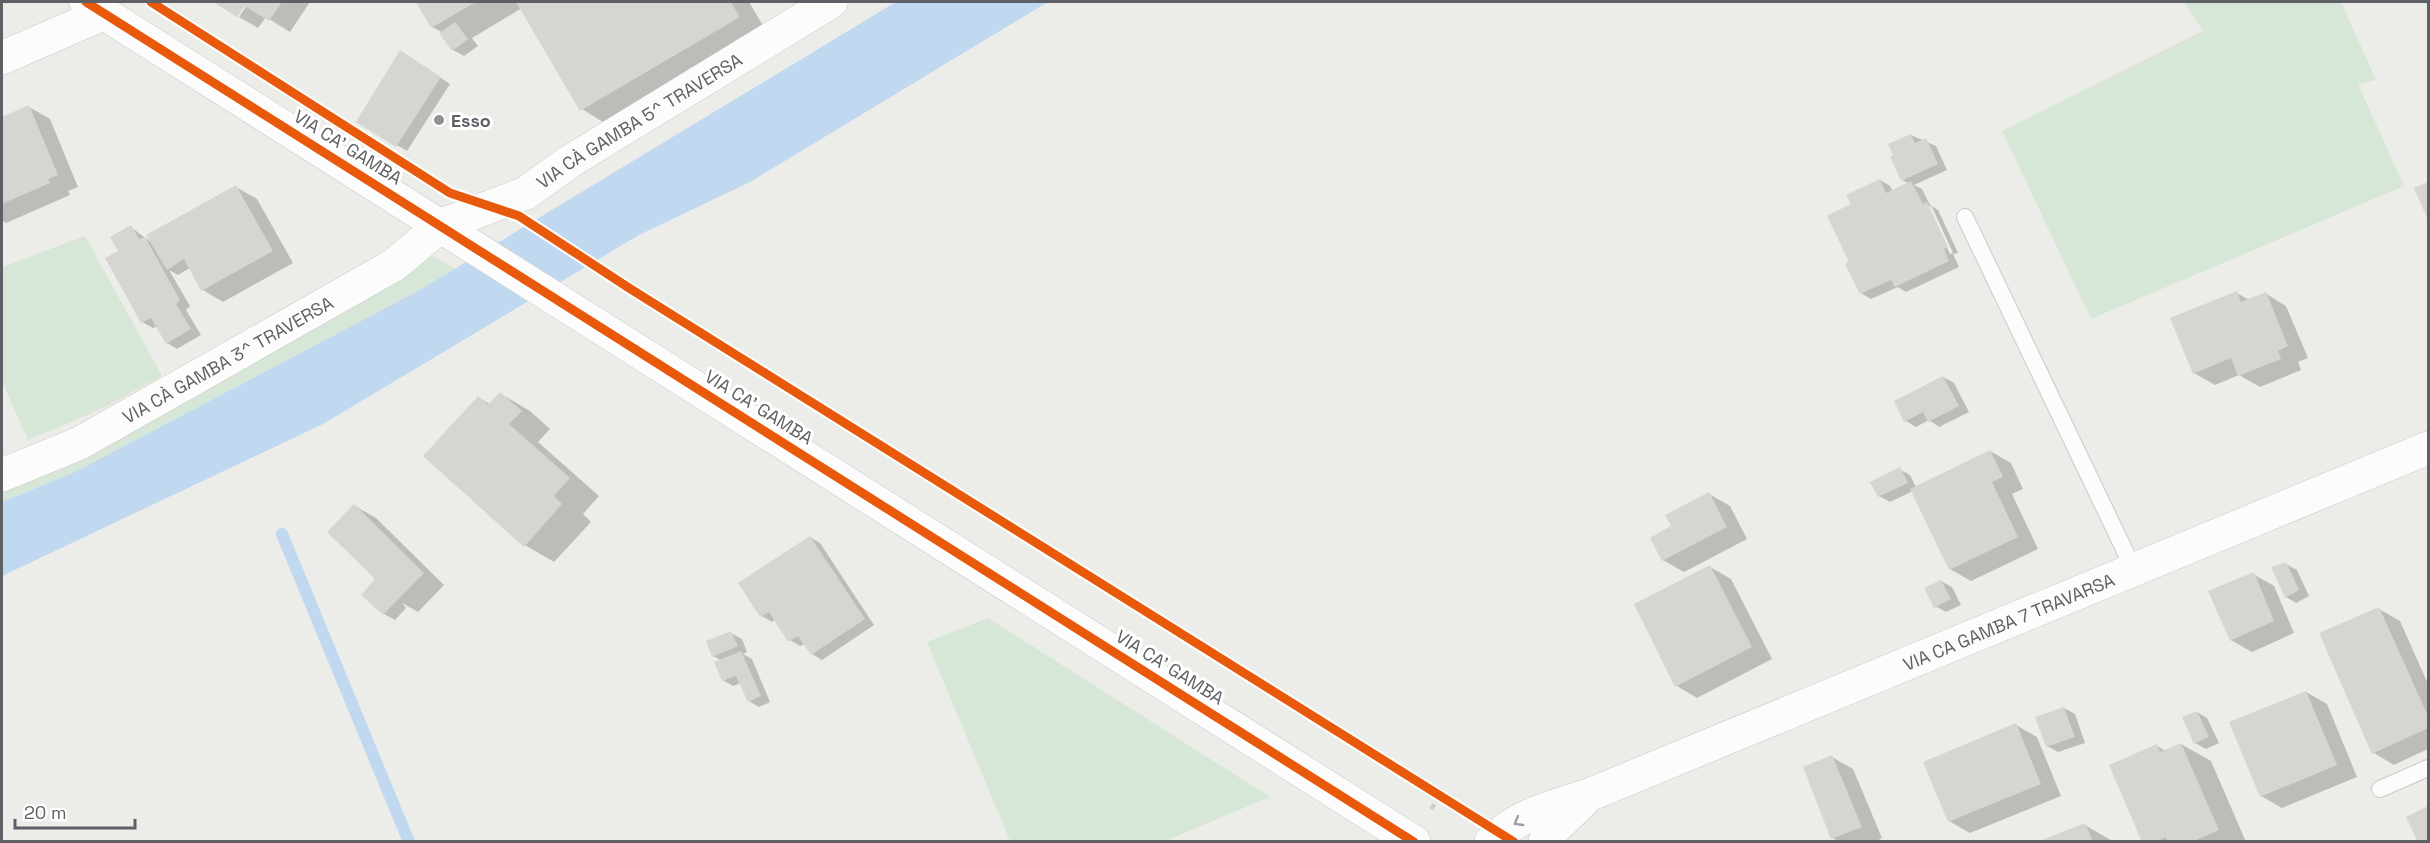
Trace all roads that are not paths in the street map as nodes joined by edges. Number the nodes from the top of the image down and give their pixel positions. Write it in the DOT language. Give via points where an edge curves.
graph roads {
  1 [pos="831,2"];
  2 [pos="95,8"];
  3 [pos="2,58"];
  4 [pos="1965,217"];
  5 [pos="442,225"];
  6 [pos="2428,448"];
  7 [pos="2,475"];
  8 [pos="2134,570"];
  9 [pos="2428,768"];
  10 [pos="2380,789"];
  11 [pos="1589,795"];
  12 [pos="1414,842"];
  13 [pos="1491,842"];
  14 [pos="1545,842"];
  1 -- 5 [label="street, VIA CÀ GAMBA 5^ TRAVERSA" via="569,162 526,193"];
  2 -- 3 [label="street, VIA CA' GAMBA"];
  2 -- 5 [label="street, VIA CA' GAMBA"];
  4 -- 8 [label="lane"];
  5 -- 7 [label="street, VIA CÀ GAMBA 3^ TRAVERSA" via="374,277 80,442"];
  5 -- 12 [label="street, VIA CA' GAMBA"];
  6 -- 8 [label="street, VIA CA GAMBA 7 TRAVARSA"];
  8 -- 11 [label="street, VIA CA GAMBA 7 TRAVARSA"];
  9 -- 10 [label="lane"];
  11 -- 13 [label="street, VIA CA GAMBA 7 TRAVARSA, one-way" via="1527,816 1501,831"];
  11 -- 14 [label="street, VIA CA GAMBA 7 TRAVARSA"];
}
